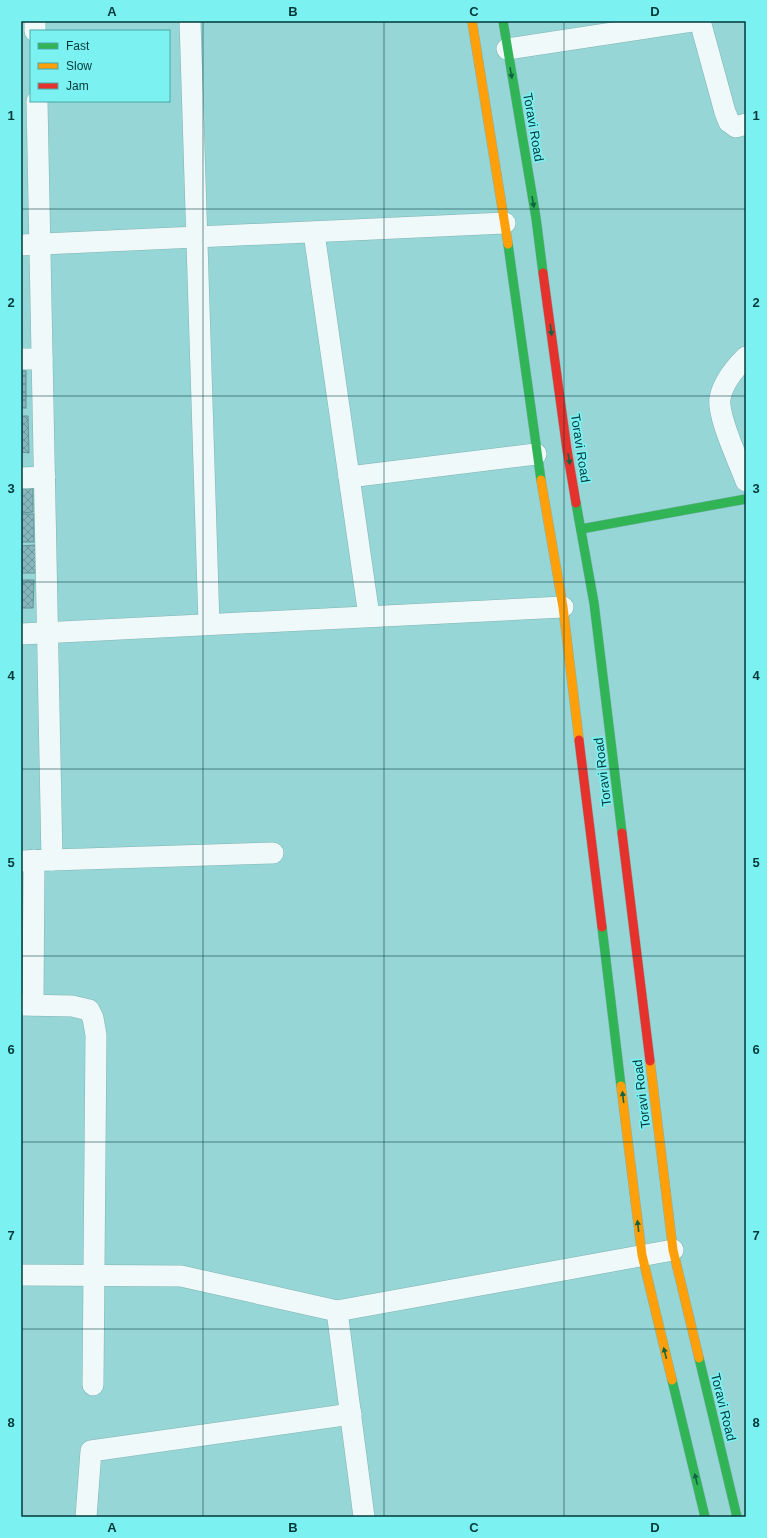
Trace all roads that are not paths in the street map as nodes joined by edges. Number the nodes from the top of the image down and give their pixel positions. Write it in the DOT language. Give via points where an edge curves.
graph roads {
  1 [pos="190,21"];
  2 [pos="472,21"];
  3 [pos="503,21"];
  4 [pos="692,21"];
  5 [pos="700,21"];
  6 [pos="507,49"];
  7 [pos="37,102"];
  8 [pos="746,124"];
  9 [pos="505,223"];
  10 [pos="314,233"];
  11 [pos="197,238"];
  12 [pos="30,245"];
  13 [pos="746,357"];
  14 [pos="42,359"];
  15 [pos="21,360"];
  16 [pos="536,454"];
  17 [pos="45,477"];
  18 [pos="349,477"];
  19 [pos="21,478"];
  20 [pos="746,480"];
  21 [pos="746,500"];
  22 [pos="581,528"];
  23 [pos="563,608"];
  24 [pos="369,616"];
  25 [pos="209,624"];
  26 [pos="47,633"];
  27 [pos="21,634"];
  28 [pos="273,853"];
  29 [pos="36,860"];
  30 [pos="27,1005"];
  31 [pos="672,1250"];
  32 [pos="642,1255"];
  33 [pos="21,1275"];
  34 [pos="95,1276"];
  35 [pos="337,1311"];
  36 [pos="93,1385"];
  37 [pos="350,1414"];
  38 [pos="86,1517"];
  39 [pos="364,1517"];
  40 [pos="705,1517"];
  41 [pos="737,1517"];
  1 -- 11 [label="street"];
  2 -- 9 [label="main road, Toravi Road"];
  3 -- 6 [label="main road, Toravi Road"];
  4 -- 6 [label="street"];
  5 -- 8 [label="street" via="727,117 736,127"];
  6 -- 22 [label="main road, Toravi Road, one-way" via="536,218 567,450"];
  7 -- 12 [label="street"];
  9 -- 10 [label="street"];
  9 -- 16 [label="main road, Toravi Road"];
  10 -- 11 [label="street"];
  10 -- 18 [label="street"];
  11 -- 12 [label="street"];
  11 -- 25 [label="street"];
  12 -- 14 [label="street"];
  13 -- 20 [label="street" via="725,384 720,399 720,414"];
  14 -- 15 [label="street"];
  14 -- 17 [label="street"];
  16 -- 18 [label="street"];
  16 -- 23 [label="main road, Toravi Road"];
  17 -- 19 [label="street"];
  17 -- 26 [label="street"];
  18 -- 24 [label="street"];
  21 -- 22 [label="main road"];
  22 -- 31 [label="main road, Toravi Road" via="594,603"];
  23 -- 24 [label="street"];
  32 -- 23 [label="main road, Toravi Road, one-way"];
  24 -- 25 [label="street"];
  25 -- 26 [label="street"];
  26 -- 27 [label="street"];
  26 -- 29 [label="street"];
  28 -- 29 [label="street"];
  29 -- 30 [label="street"];
  30 -- 34 [label="street" via="72,1006 89,1010 94,1018"];
  31 -- 32 [label="street"];
  31 -- 41 [label="main road, Toravi Road"];
  32 -- 35 [label="street"];
  40 -- 32 [label="main road, Toravi Road, one-way"];
  33 -- 34 [label="street"];
  34 -- 35 [label="street" via="181,1276"];
  34 -- 36 [label="street"];
  35 -- 37 [label="street"];
  37 -- 38 [label="street" via="91,1451"];
  37 -- 39 [label="street"];
}
